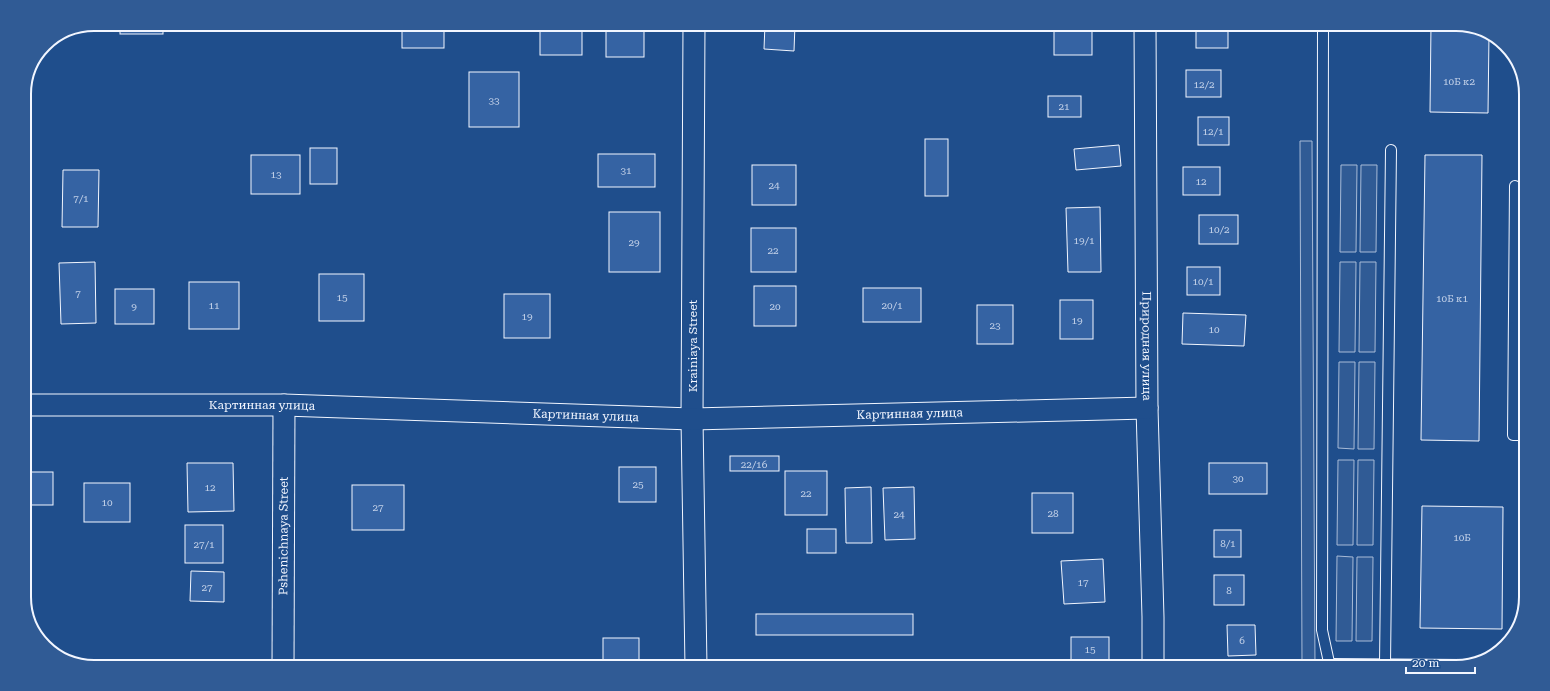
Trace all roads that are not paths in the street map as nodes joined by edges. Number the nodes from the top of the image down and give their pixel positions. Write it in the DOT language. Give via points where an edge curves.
graph roads {
  1 [pos="694,31"];
  2 [pos="1144,31"];
  3 [pos="1323,31"];
  4 [pos="1391,150"];
  5 [pos="1515,186"];
  6 [pos="1514,327"];
  7 [pos="1519,327"];
  8 [pos="31,405"];
  9 [pos="284,405"];
  10 [pos="1147,408"];
  11 [pos="692,419"];
  12 [pos="1519,434"];
  13 [pos="283,660"];
  14 [pos="696,660"];
  15 [pos="1153,660"];
  16 [pos="1329,660"];
  17 [pos="1385,660"];
  1 -- 11 [label="street, Krainiaya Street"];
  2 -- 10 [label="street, Природная улица"];
  3 -- 16 [label="lane" via="1322,630"];
  4 -- 17 [label="lane"];
  5 -- 6 [label="lane"];
  6 -- 7 [label="lane"];
  6 -- 12 [label="lane" via="1513,434"];
  8 -- 9 [label="street, Картинная улица"];
  9 -- 11 [label="street, Картинная улица"];
  9 -- 13 [label="street, Pshenichnaya Street"];
  10 -- 11 [label="street, Картинная улица"];
  10 -- 15 [label="street, Природная улица"];
  11 -- 14 [label="street, Krainiaya Street"];
}
